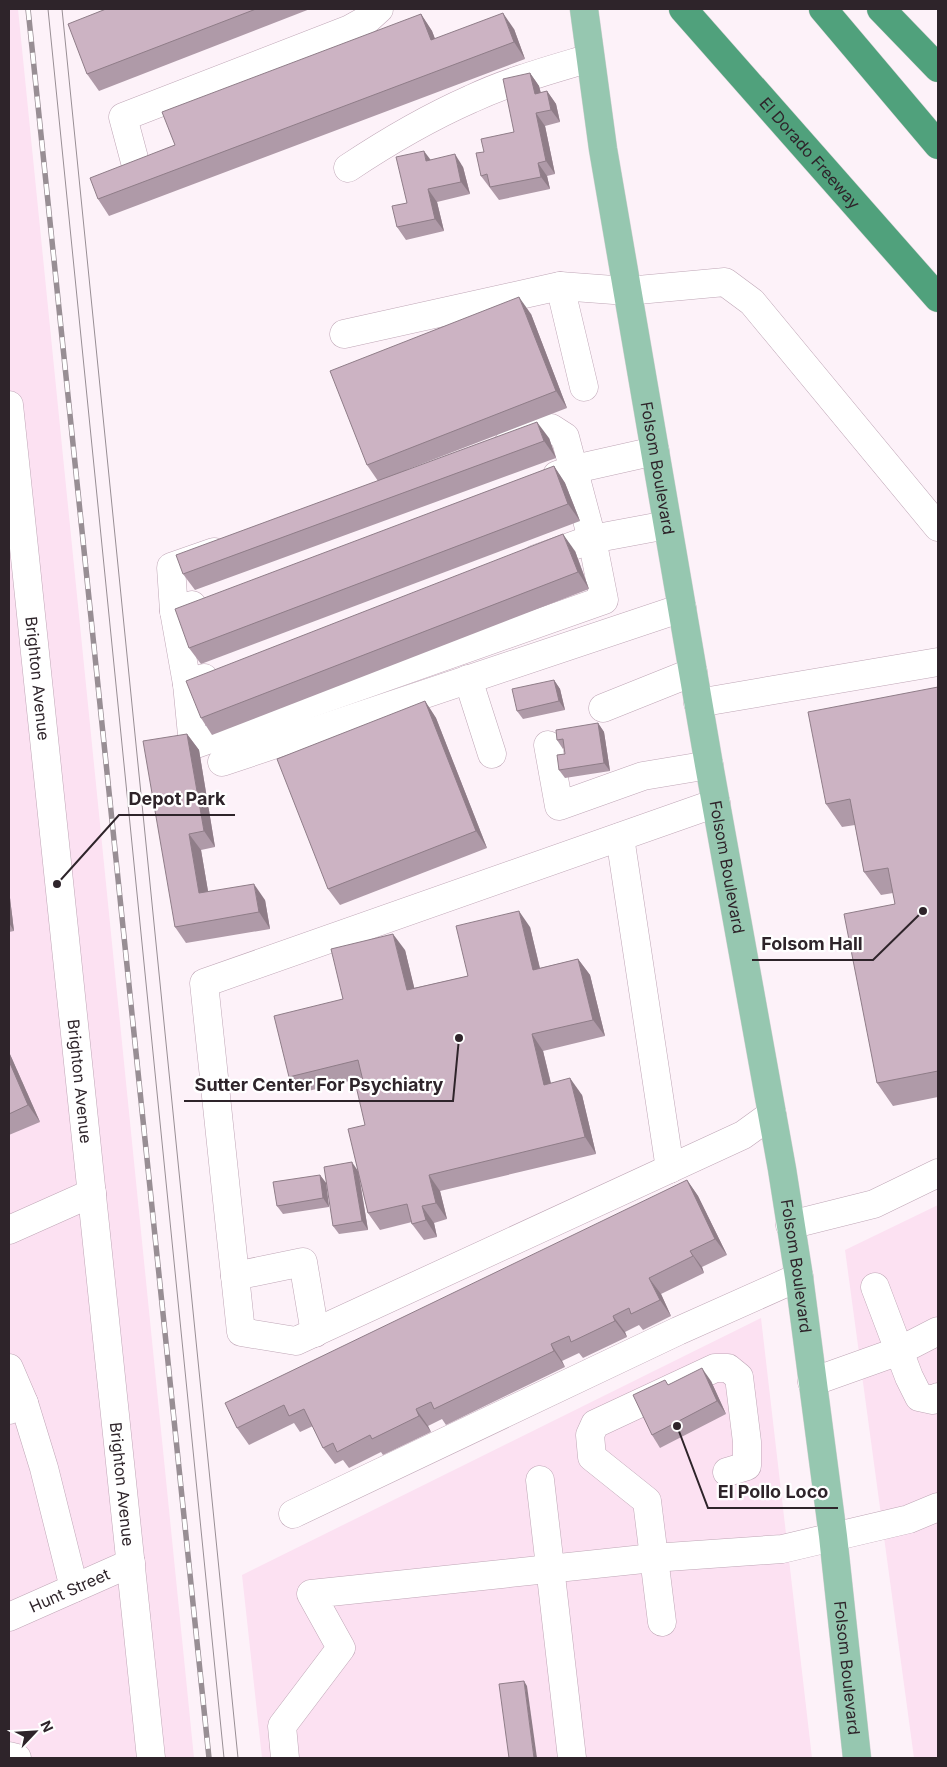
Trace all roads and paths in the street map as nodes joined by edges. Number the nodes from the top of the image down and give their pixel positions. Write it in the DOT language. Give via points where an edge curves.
graph roads {
  1 [pos="379,9"];
  2 [pos="584,9"];
  3 [pos="683,9"];
  4 [pos="823,9"];
  5 [pos="881,9"];
  6 [pos="590,58"];
  7 [pos="938,68"];
  8 [pos="938,145"];
  9 [pos="135,162"];
  10 [pos="348,168"];
  11 [pos="560,286"];
  12 [pos="627,291"];
  13 [pos="938,298"];
  14 [pos="344,334"];
  15 [pos="584,387"];
  16 [pos="9,405"];
  17 [pos="655,451"];
  18 [pos="488,452"];
  19 [pos="575,469"];
  20 [pos="538,482"];
  21 [pos="667,525"];
  22 [pos="938,527"];
  23 [pos="592,539"];
  24 [pos="234,544"];
  25 [pos="509,569"];
  26 [pos="212,598"];
  27 [pos="682,608"];
  28 [pos="174,612"];
  29 [pos="938,662"];
  30 [pos="224,670"];
  31 [pos="693,672"];
  32 [pos="468,679"];
  33 [pos="187,684"];
  34 [pos="698,704"];
  35 [pos="603,708"];
  36 [pos="548,745"];
  37 [pos="492,754"];
  38 [pos="222,762"];
  39 [pos="709,765"];
  40 [pos="716,803"];
  41 [pos="620,837"];
  42 [pos="772,1114"];
  43 [pos="670,1168"];
  44 [pos="938,1173"];
  45 [pos="92,1193"];
  46 [pos="790,1225"];
  47 [pos="9,1230"];
  48 [pos="235,1276"];
  49 [pos="798,1277"];
  50 [pos="874,1287"];
  51 [pos="938,1332"];
  52 [pos="315,1333"];
  53 [pos="899,1351"];
  54 [pos="9,1368"];
  55 [pos="812,1382"];
  56 [pos="938,1398"];
  57 [pos="16,1406"];
  58 [pos="726,1472"];
  59 [pos="540,1480"];
  60 [pos="938,1507"];
  61 [pos="293,1514"];
  62 [pos="833,1536"];
  63 [pos="653,1558"];
  64 [pos="131,1562"];
  65 [pos="550,1568"];
  66 [pos="74,1588"];
  67 [pos="9,1617"];
  68 [pos="662,1622"];
  69 [pos="9,1756"];
  70 [pos="17,1758"];
  71 [pos="151,1758"];
  72 [pos="286,1758"];
  73 [pos="572,1758"];
  74 [pos="857,1758"];
  1 -- 9 [label="street" via="350,29 123,118"];
  2 -- 6 [label="main road, Folsom Boulevard"];
  3 -- 13 [label="highway, El Dorado Freeway"];
  4 -- 8 [label="highway"];
  5 -- 7 [label="highway"];
  6 -- 10 [label="street" via="470,99 384,144"];
  6 -- 12 [label="main road, Folsom Boulevard"];
  11 -- 12 [label="street"];
  11 -- 14 [label="street"];
  11 -- 15 [label="street"];
  12 -- 17 [label="main road, Folsom Boulevard"];
  12 -- 22 [label="street" via="725,282 752,302"];
  16 -- 45 [label="street, Brighton Avenue"];
  17 -- 19 [label="street"];
  17 -- 21 [label="main road, Folsom Boulevard"];
  18 -- 19 [label="street" via="551,428 566,436"];
  19 -- 20 [label="street"];
  19 -- 23 [label="street"];
  21 -- 23 [label="street"];
  21 -- 27 [label="main road, Folsom Boulevard"];
  23 -- 25 [label="street"];
  23 -- 33 [label="street" via="604,600 193,745"];
  24 -- 28 [label="street" via="171,567"];
  26 -- 28 [label="street"];
  27 -- 31 [label="main road, Folsom Boulevard"];
  27 -- 32 [label="street"];
  28 -- 33 [label="street"];
  29 -- 34 [label="street"];
  30 -- 33 [label="street"];
  31 -- 34 [label="main road, Folsom Boulevard"];
  31 -- 35 [label="street"];
  32 -- 37 [label="street"];
  32 -- 38 [label="street"];
  34 -- 39 [label="main road, Folsom Boulevard"];
  36 -- 39 [label="street" via="559,806 643,776"];
  39 -- 40 [label="main road, Folsom Boulevard"];
  40 -- 41 [label="street"];
  40 -- 42 [label="main road, Folsom Boulevard"];
  41 -- 43 [label="street"];
  41 -- 48 [label="street" via="204,983"];
  42 -- 43 [label="street" via="743,1136"];
  42 -- 46 [label="main road, Folsom Boulevard"];
  43 -- 52 [label="street"];
  44 -- 46 [label="street" via="874,1204"];
  45 -- 47 [label="street"];
  45 -- 64 [label="street, Brighton Avenue"];
  46 -- 49 [label="main road, Folsom Boulevard"];
  48 -- 52 [label="street" via="241,1332 296,1341"];
  48 -- 52 [label="street" via="304,1262"];
  49 -- 55 [label="main road, Folsom Boulevard"];
  49 -- 61 [label="street"];
  50 -- 53 [label="street"];
  51 -- 53 [label="street"];
  53 -- 55 [label="street"];
  53 -- 56 [label="street" via="920,1397"];
  54 -- 57 [label="street"];
  55 -- 62 [label="main road, Folsom Boulevard"];
  57 -- 66 [label="street" via="44,1468"];
  58 -- 63 [label="street" via="747,1466 739,1378 728,1368 715,1368 699,1374 595,1424 590,1435 592,1457 647,1501"];
  59 -- 65 [label="street"];
  60 -- 62 [label="street" via="909,1519"];
  62 -- 63 [label="street" via="782,1549"];
  62 -- 74 [label="main road, Folsom Boulevard"];
  63 -- 65 [label="street"];
  63 -- 68 [label="street"];
  64 -- 66 [label="street, Hunt Street"];
  64 -- 71 [label="street, Brighton Avenue"];
  65 -- 72 [label="street" via="311,1594 341,1648 282,1726"];
  65 -- 73 [label="street"];
  66 -- 67 [label="street, Hunt Street"];
  69 -- 70 [label="street"];
}
